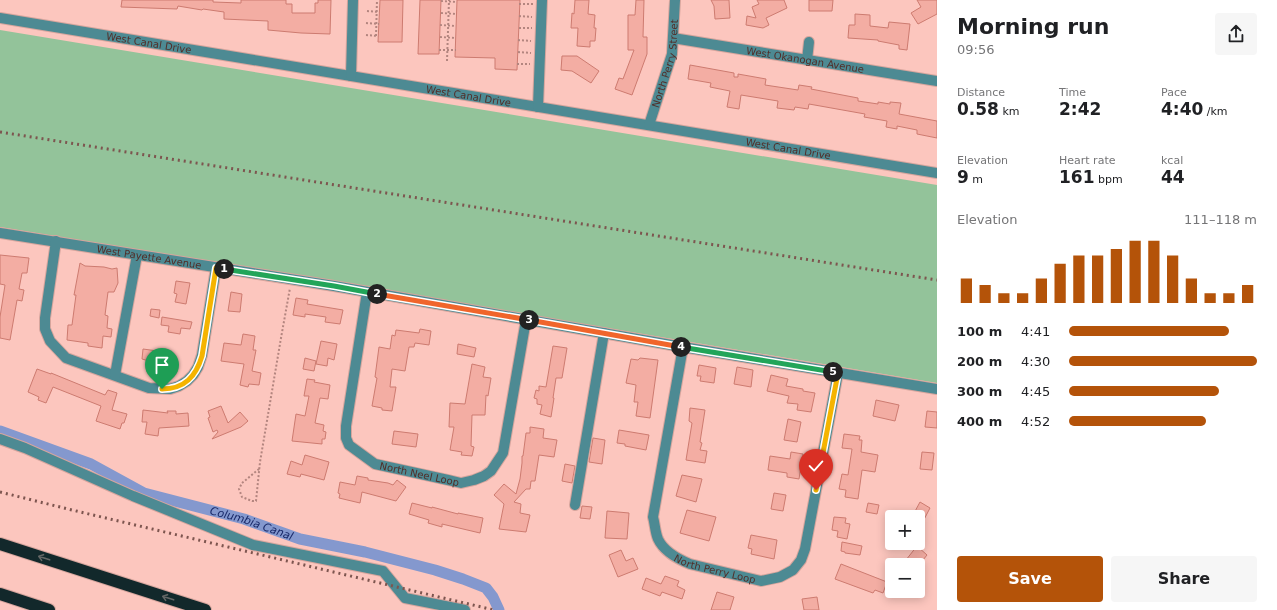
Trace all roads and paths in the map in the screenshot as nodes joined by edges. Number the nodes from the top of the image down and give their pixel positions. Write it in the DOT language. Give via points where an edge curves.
graph roads {
  1 [pos="353,0"];
  2 [pos="377,0"];
  3 [pos="675,0"];
  4 [pos="441,1"];
  5 [pos="449,1"];
  6 [pos="457,2"];
  7 [pos="537,2"];
  8 [pos="519,4"];
  9 [pos="367,11"];
  10 [pos="378,12"];
  11 [pos="440,13"];
  12 [pos="448,13"];
  13 [pos="457,14"];
  14 [pos="519,16"];
  15 [pos="532,16"];
  16 [pos="0,18"];
  17 [pos="366,23"];
  18 [pos="378,24"];
  19 [pos="440,25"];
  20 [pos="448,25"];
  21 [pos="456,26"];
  22 [pos="519,28"];
  23 [pos="532,28"];
  24 [pos="366,35"];
  25 [pos="440,37"];
  26 [pos="448,38"];
  27 [pos="456,38"];
  28 [pos="673,38"];
  29 [pos="518,40"];
  30 [pos="531,41"];
  31 [pos="809,42"];
  32 [pos="439,50"];
  33 [pos="448,50"];
  34 [pos="456,50"];
  35 [pos="518,52"];
  36 [pos="531,53"];
  37 [pos="447,60"];
  38 [pos="807,60"];
  39 [pos="517,64"];
  40 [pos="530,64"];
  41 [pos="350,76"];
  42 [pos="937,81"];
  43 [pos="538,108"];
  44 [pos="649,125"];
  45 [pos="937,173"];
  46 [pos="0,233"];
  47 [pos="56,241"];
  48 [pos="137,255"];
  49 [pos="216,268"];
  50 [pos="292,280"];
  51 [pos="367,292"];
  52 [pos="526,320"];
  53 [pos="604,333"];
  54 [pos="683,347"];
  55 [pos="838,373"];
  56 [pos="115,375"];
  57 [pos="937,389"];
  58 [pos="0,438"];
  59 [pos="259,469"];
  60 [pos="575,505"];
  61 [pos="0,544"];
  62 [pos="0,594"];
  63 [pos="49,610"];
  64 [pos="205,610"];
  65 [pos="464,610"];
  1 -- 41 [label="street"];
  2 -- 10 [label="path"];
  3 -- 28 [label="street, North Perry Street"];
  4 -- 5 [label="path"];
  5 -- 6 [label="path"];
  5 -- 12 [label="path"];
  7 -- 8 [label="path"];
  7 -- 43 [label="street"];
  9 -- 10 [label="path"];
  10 -- 18 [label="path"];
  11 -- 12 [label="path"];
  12 -- 13 [label="path"];
  12 -- 20 [label="path"];
  14 -- 15 [label="path"];
  16 -- 41 [label="street, West Canal Drive"];
  17 -- 18 [label="path"];
  18 -- 24 [label="path" via="377,36"];
  19 -- 20 [label="path"];
  20 -- 21 [label="path"];
  20 -- 26 [label="path"];
  22 -- 23 [label="path"];
  25 -- 26 [label="path"];
  26 -- 27 [label="path"];
  26 -- 33 [label="path"];
  28 -- 38 [label="street, West Okanogan Avenue"];
  28 -- 44 [label="street, North Perry Street" via="672,54"];
  29 -- 30 [label="path"];
  31 -- 38 [label="street"];
  32 -- 33 [label="path"];
  33 -- 34 [label="path"];
  33 -- 37 [label="path"];
  35 -- 36 [label="path"];
  38 -- 42 [label="street, West Okanogan Avenue"];
  39 -- 40 [label="path"];
  41 -- 43 [label="street, West Canal Drive"];
  43 -- 44 [label="street, West Canal Drive"];
  44 -- 45 [label="street, West Canal Drive"];
  46 -- 47 [label="street, West Payette Avenue"];
  47 -- 48 [label="street, West Payette Avenue"];
  47 -- 56 [label="street" via="45,318 45,329 50,341 66,358"];
  48 -- 49 [label="street, West Payette Avenue"];
  48 -- 56 [label="street"];
  49 -- 50 [label="street, West Payette Avenue"];
  49 -- 56 [label="street" via="202,356 198,367 187,381 170,389 149,388"];
  50 -- 51 [label="street, West Payette Avenue"];
  50 -- 59 [label="path"];
  51 -- 52 [label="street, West Payette Avenue"];
  51 -- 52 [label="street, North Neel Loop" via="346,426 349,445 375,464 461,483 484,476 491,471 503,453"];
  52 -- 53 [label="street, West Payette Avenue"];
  53 -- 54 [label="street, West Payette Avenue"];
  53 -- 60 [label="street"];
  54 -- 55 [label="street, West Payette Avenue"];
  54 -- 55 [label="street, North Perry Loop" via="653,517 658,539 666,550 679,560 762,581 780,577 793,570 801,560"];
  55 -- 57 [label="street, West Payette Avenue"];
  58 -- 65 [label="street" via="254,545 383,571 405,598"];
  59 -- 59 [label="path" via="256,501 252,501 242,497 239,489 242,483"];
  64 -- 61 [label="highway, one-way"];
  62 -- 63 [label="highway"];
}
